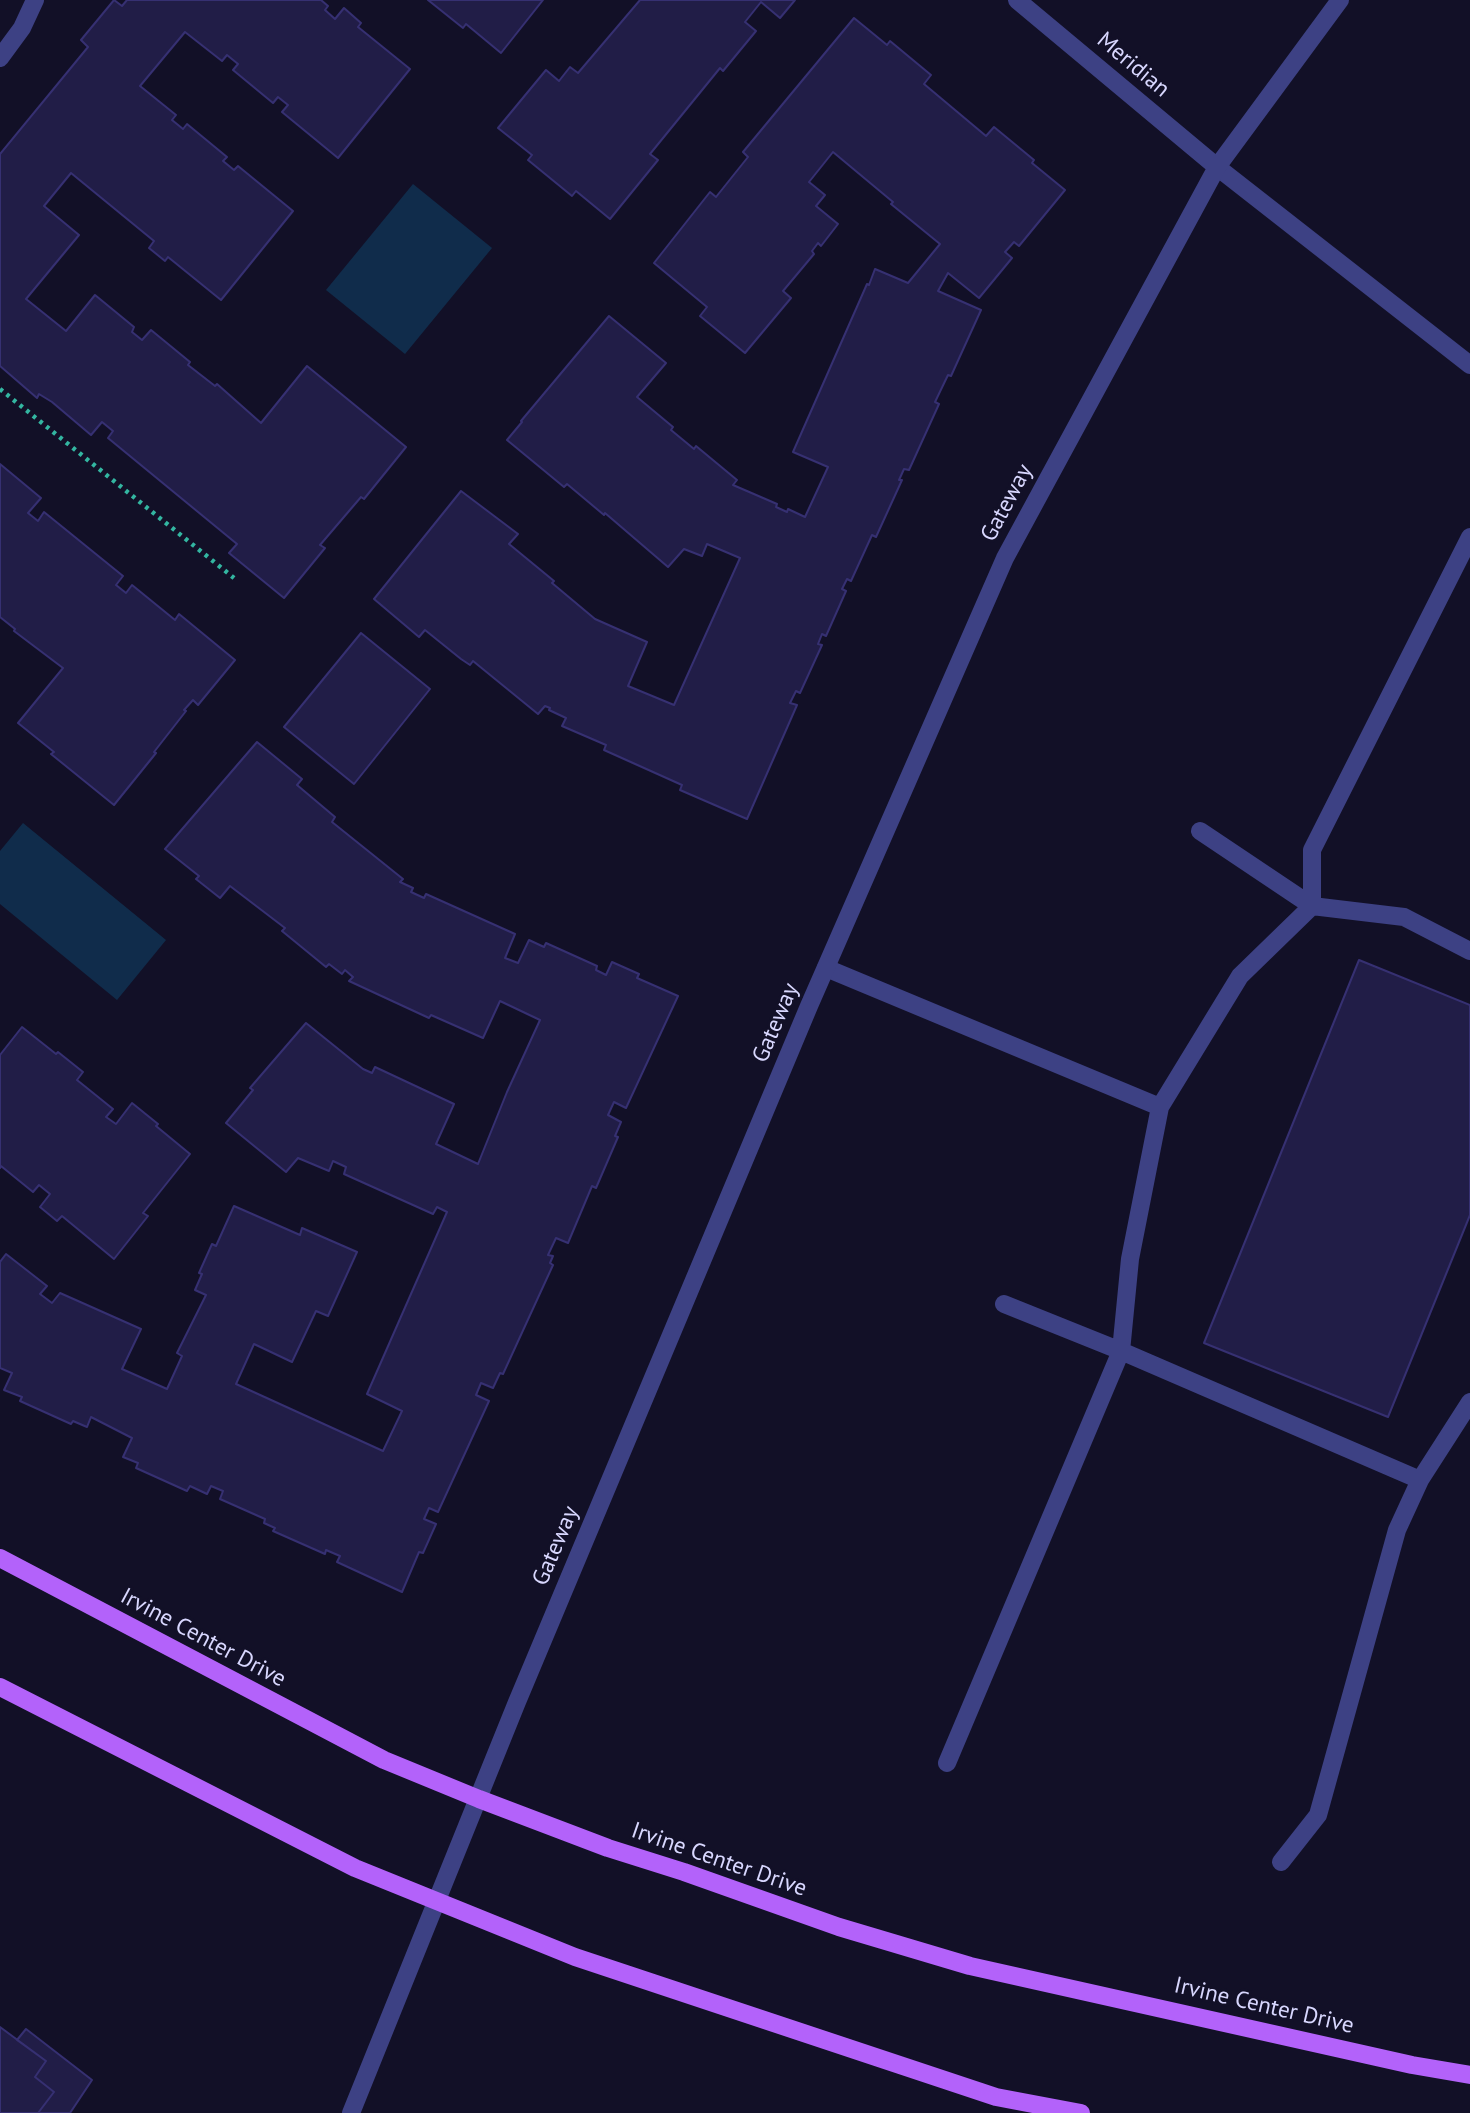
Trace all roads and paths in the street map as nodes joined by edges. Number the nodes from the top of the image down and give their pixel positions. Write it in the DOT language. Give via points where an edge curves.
graph roads {
  1 [pos="35,0"];
  2 [pos="1017,0"];
  3 [pos="1340,0"];
  4 [pos="0,58"];
  5 [pos="1217,167"];
  6 [pos="1470,365"];
  7 [pos="0,389"];
  8 [pos="1470,537"];
  9 [pos="234,578"];
  10 [pos="1200,831"];
  11 [pos="1312,906"];
  12 [pos="1470,951"];
  13 [pos="826,968"];
  14 [pos="1160,1107"];
  15 [pos="1004,1304"];
  16 [pos="1121,1351"];
  17 [pos="1470,1402"];
  18 [pos="1420,1480"];
  19 [pos="0,1558"];
  20 [pos="0,1687"];
  21 [pos="947,1763"];
  22 [pos="479,1799"];
  23 [pos="1281,1862"];
  24 [pos="438,1901"];
  25 [pos="1470,2075"];
  26 [pos="351,2113"];
  27 [pos="1081,2113"];
  1 -- 4 [label="street"];
  2 -- 5 [label="street, Meridian"];
  3 -- 5 [label="street, Gateway"];
  5 -- 6 [label="street, Meridian"];
  5 -- 13 [label="street, Gateway" via="1005,558"];
  7 -- 9 [label="path"];
  8 -- 11 [label="street" via="1312,849"];
  10 -- 11 [label="street"];
  11 -- 12 [label="street" via="1404,917"];
  11 -- 14 [label="street" via="1240,976"];
  13 -- 14 [label="street"];
  13 -- 22 [label="street, Gateway"];
  14 -- 16 [label="street" via="1130,1259"];
  15 -- 16 [label="street"];
  16 -- 18 [label="street"];
  16 -- 21 [label="street"];
  17 -- 18 [label="street"];
  18 -- 23 [label="street" via="1397,1530 1318,1815"];
  19 -- 22 [label="main road, Irvine Center Drive" via="384,1759"];
  20 -- 24 [label="main road" via="355,1868"];
  22 -- 24 [label="street, Gateway"];
  22 -- 25 [label="main road, Irvine Center Drive" via="839,1927 970,1966"];
  24 -- 26 [label="street, Gateway"];
  24 -- 27 [label="main road" via="575,1957 996,2097"];
}
